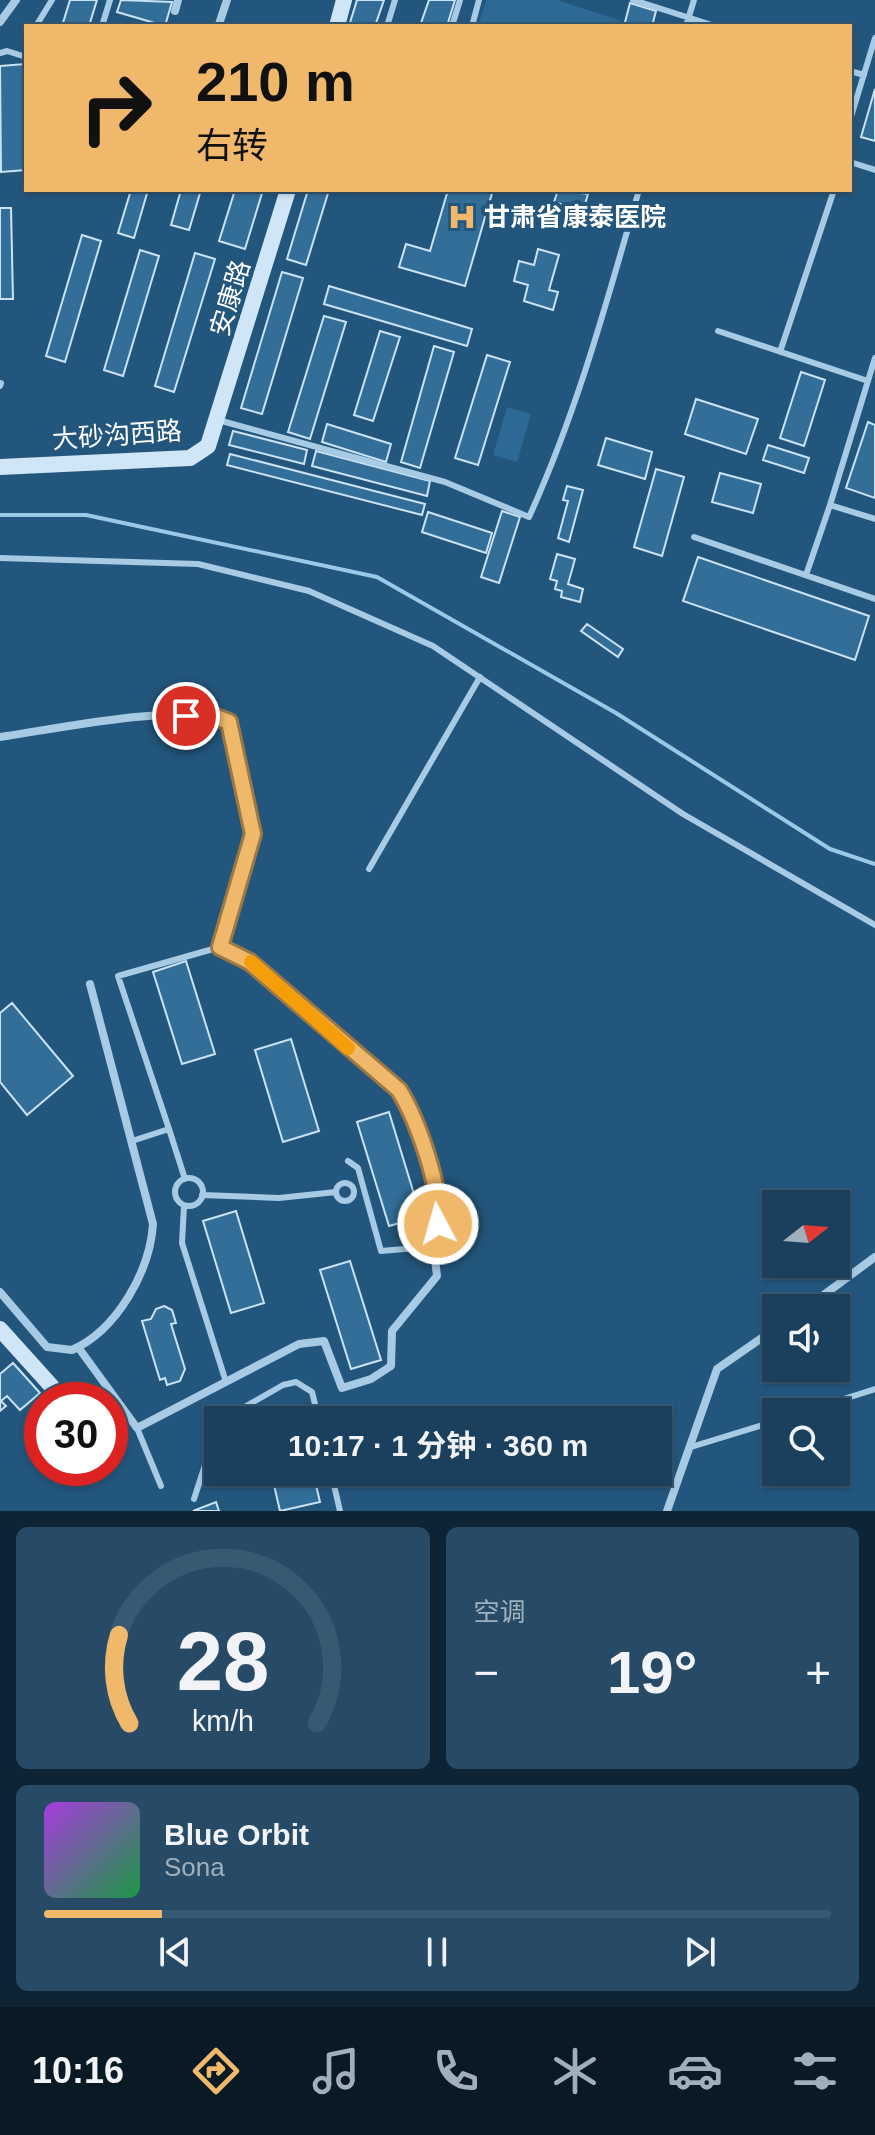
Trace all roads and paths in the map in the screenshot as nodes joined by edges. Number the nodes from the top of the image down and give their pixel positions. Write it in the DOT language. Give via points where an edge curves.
graph roads {
  1 [pos="16,0"];
  2 [pos="52,0"];
  3 [pos="110,0"];
  4 [pos="178,0"];
  5 [pos="227,0"];
  6 [pos="344,0"];
  7 [pos="395,0"];
  8 [pos="460,0"];
  9 [pos="479,0"];
  10 [pos="633,0"];
  11 [pos="694,0"];
  12 [pos="175,11"];
  13 [pos="689,17"];
  14 [pos="0,22"];
  15 [pos="37,24"];
  16 [pos="103,24"];
  17 [pos="219,24"];
  18 [pos="338,24"];
  19 [pos="388,24"];
  20 [pos="453,24"];
  21 [pos="473,24"];
  22 [pos="687,24"];
  23 [pos="709,24"];
  24 [pos="875,38"];
  25 [pos="0,53"];
  26 [pos="24,56"];
  27 [pos="852,72"];
  28 [pos="864,75"];
  29 [pos="852,114"];
  30 [pos="852,163"];
  31 [pos="875,170"];
  32 [pos="287,192"];
  33 [pos="638,192"];
  34 [pos="833,192"];
  35 [pos="718,331"];
  36 [pos="780,352"];
  37 [pos="875,358"];
  38 [pos="868,381"];
  39 [pos="218,420"];
  40 [pos="0,467"];
  41 [pos="830,505"];
  42 [pos="875,519"];
  43 [pos="694,537"];
  44 [pos="0,558"];
  45 [pos="806,575"];
  46 [pos="875,599"];
  47 [pos="480,677"];
  48 [pos="0,737"];
  49 [pos="369,869"];
  50 [pos="875,925"];
  51 [pos="220,947"];
  52 [pos="90,984"];
  53 [pos="304,1011"];
  54 [pos="169,1129"];
  55 [pos="132,1141"];
  56 [pos="348,1161"];
  57 [pos="185,1179"];
  58 [pos="363,1190"];
  59 [pos="353,1191"];
  60 [pos="336,1192"];
  61 [pos="202,1195"];
  62 [pos="184,1206"];
  63 [pos="428,1247"];
  64 [pos="875,1257"];
  65 [pos="0,1292"];
  66 [pos="825,1294"];
  67 [pos="0,1329"];
  68 [pos="762,1338"];
  69 [pos="78,1347"];
  70 [pos="48,1382"];
  71 [pos="226,1382"];
  72 [pos="875,1389"];
  73 [pos="847,1398"];
  74 [pos="250,1406"];
  75 [pos="316,1406"];
  76 [pos="762,1425"];
  77 [pos="137,1428"];
  78 [pos="691,1447"];
  79 [pos="204,1469"];
  80 [pos="161,1486"];
  81 [pos="334,1486"];
  82 [pos="194,1499"];
  83 [pos="340,1511"];
  84 [pos="667,1511"];
  1 -- 14 [label="street"];
  2 -- 15 [label="lane"];
  3 -- 16 [label="lane"];
  4 -- 12 [label="street"];
  5 -- 17 [label="street"];
  6 -- 18 [label="street"];
  7 -- 19 [label="lane"];
  8 -- 20 [label="lane"];
  9 -- 21 [label="lane"];
  10 -- 13 [label="lane"];
  11 -- 13 [label="lane"];
  13 -- 22 [label="lane"];
  13 -- 23 [label="lane"];
  24 -- 28 [label="lane"];
  25 -- 26 [label="lane"];
  27 -- 28 [label="lane"];
  28 -- 29 [label="lane"];
  30 -- 31 [label="lane"];
  32 -- 39 [label="street, 安康路"];
  33 -- 39 [label="lane" via="593,351 529,517 445,482"];
  34 -- 36 [label="lane"];
  35 -- 36 [label="lane"];
  36 -- 38 [label="lane"];
  37 -- 38 [label="lane"];
  38 -- 41 [label="lane"];
  39 -- 40 [label="street, 大砂沟西路" via="208,446 190,458"];
  41 -- 42 [label="lane"];
  41 -- 45 [label="lane"];
  43 -- 45 [label="lane"];
  44 -- 47 [label="lane" via="198,564 309,591 433,646"];
  45 -- 46 [label="lane"];
  47 -- 49 [label="lane"];
  47 -- 50 [label="lane" via="683,814"];
  48 -- 51 [label="street" via="159,716 214,716 229,722 253,834"];
  51 -- 53 [label="lane" via="250,962"];
  51 -- 54 [label="lane" via="118,976"];
  52 -- 55 [label="street"];
  53 -- 63 [label="street" via="399,1090 411,1109 440,1206"];
  54 -- 55 [label="lane"];
  54 -- 57 [label="lane"];
  55 -- 69 [label="street" via="153,1224 152,1248 131,1295"];
  56 -- 58 [label="lane" via="358,1168"];
  57 -- 61 [label="lane" via="198,1182"];
  57 -- 62 [label="lane" via="175,1192"];
  58 -- 59 [label="lane"];
  58 -- 63 [label="lane" via="381,1251"];
  59 -- 60 [label="lane" via="343,1183"];
  59 -- 60 [label="lane" via="346,1201"];
  60 -- 61 [label="lane" via="279,1198"];
  61 -- 62 [label="lane" via="198,1203"];
  62 -- 71 [label="lane" via="182,1243"];
  63 -- 71 [label="street" via="437,1276 392,1331 391,1366 342,1388 324,1341 299,1344"];
  64 -- 66 [label="street"];
  65 -- 69 [label="street" via="47,1347"];
  67 -- 70 [label="street"];
  68 -- 78 [label="street" via="717,1369"];
  69 -- 77 [label="street"];
  71 -- 77 [label="street"];
  72 -- 73 [label="lane"];
  74 -- 75 [label="lane" via="296,1382 312,1392"];
  76 -- 78 [label="lane"];
  77 -- 80 [label="lane"];
  78 -- 84 [label="street"];
  79 -- 82 [label="lane"];
  81 -- 83 [label="lane"];
}
